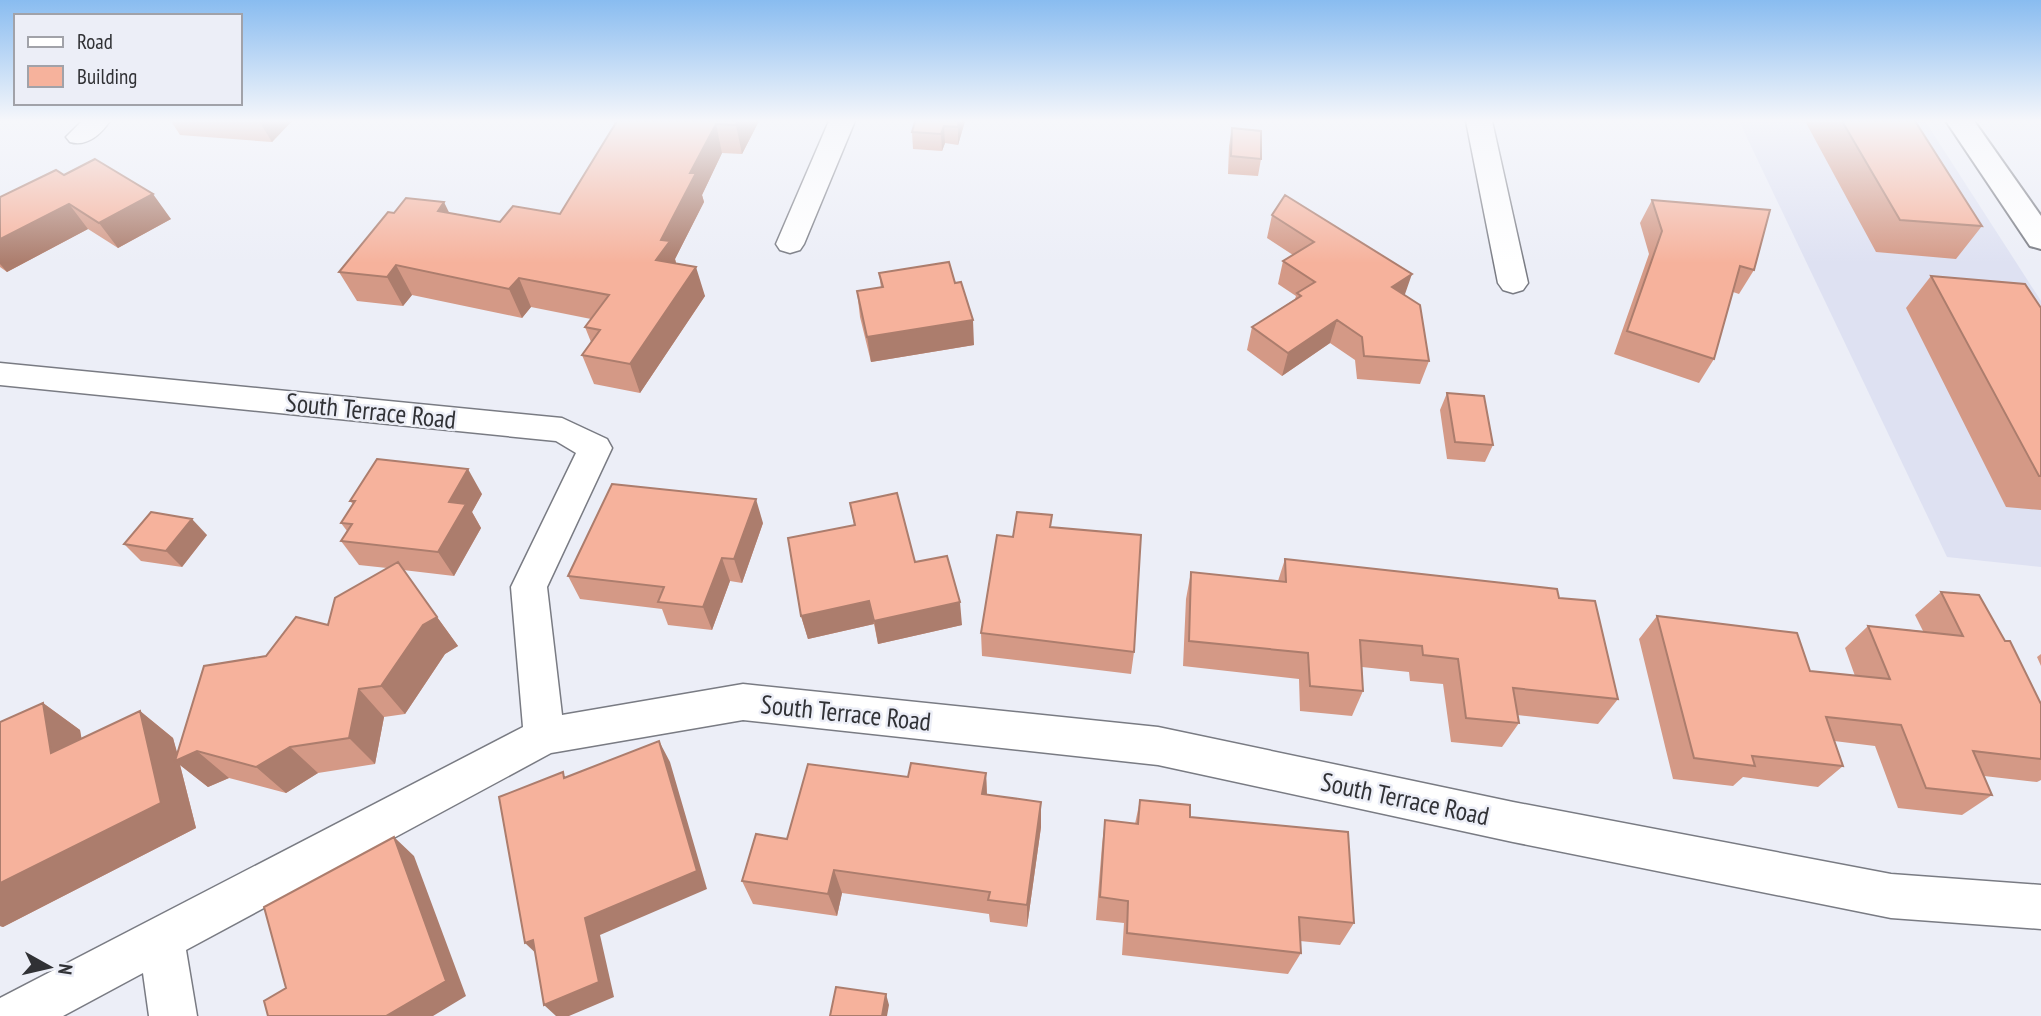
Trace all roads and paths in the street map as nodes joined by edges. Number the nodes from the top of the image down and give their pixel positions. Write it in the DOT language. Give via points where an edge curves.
graph roads {
  1 [pos="822,168"];
  2 [pos="1489,168"];
  3 [pos="1993,168"];
  4 [pos="2041,239"];
  5 [pos="790,244"];
  6 [pos="1513,283"];
  7 [pos="0,374"];
  8 [pos="544,736"];
  9 [pos="2041,907"];
  10 [pos="161,940"];
  11 [pos="15,1016"];
  12 [pos="173,1016"];
  1 -- 5 [label="street"];
  2 -- 6 [label="street"];
  3 -- 4 [label="main road"];
  7 -- 8 [label="street, South Terrace Road" via="562,430 595,447 529,587"];
  8 -- 9 [label="street, South Terrace Road" via="743,702 1158,746 1891,896"];
  8 -- 10 [label="street"];
  10 -- 11 [label="street"];
  10 -- 12 [label="street"];
}
